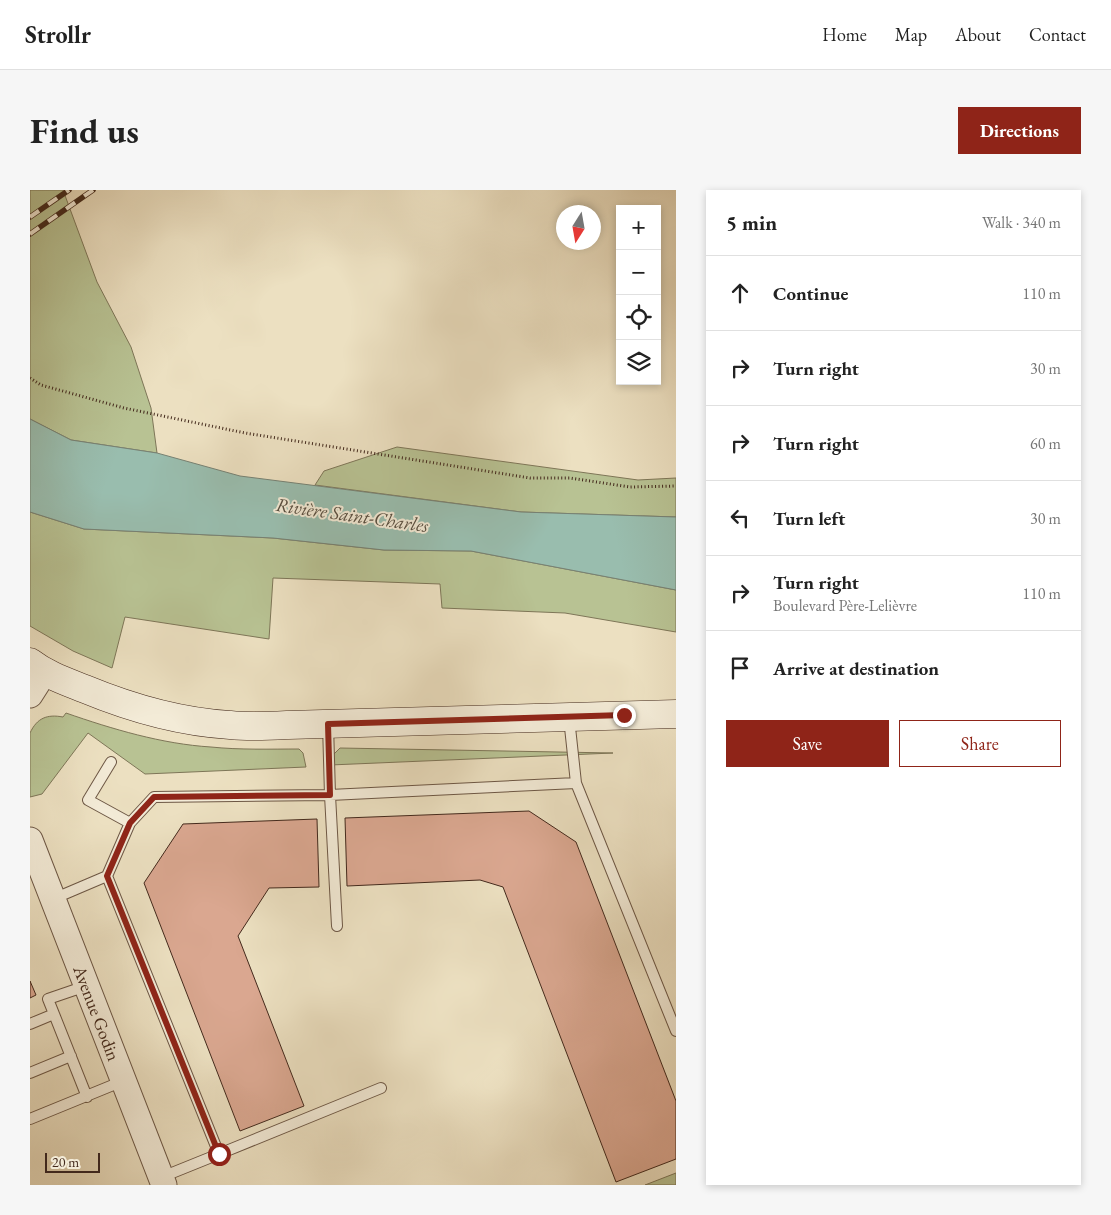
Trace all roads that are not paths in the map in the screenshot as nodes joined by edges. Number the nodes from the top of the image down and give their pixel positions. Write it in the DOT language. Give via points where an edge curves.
graph roads {
  1 [pos="35,677"];
  2 [pos="676,714"];
  3 [pos="569,717"];
  4 [pos="328,724"];
  5 [pos="110,762"];
  6 [pos="576,783"];
  7 [pos="330,795"];
  8 [pos="130,823"];
  9 [pos="30,840"];
  10 [pos="107,876"];
  11 [pos="53,899"];
  12 [pos="337,926"];
  13 [pos="87,986"];
  14 [pos="54,1014"];
  15 [pos="30,1024"];
  16 [pos="676,1031"];
  17 [pos="71,1056"];
  18 [pos="30,1073"];
  19 [pos="123,1082"];
  20 [pos="380,1088"];
  21 [pos="88,1097"];
  22 [pos="30,1119"];
  23 [pos="219,1154"];
  24 [pos="162,1181"];
  1 -- 4 [label="main road" via="188,720 243,726"];
  2 -- 3 [label="main road"];
  3 -- 4 [label="main road"];
  3 -- 6 [label="lane"];
  4 -- 7 [label="lane"];
  5 -- 8 [label="lane" via="88,800"];
  6 -- 7 [label="lane"];
  6 -- 16 [label="lane"];
  7 -- 8 [label="lane" via="154,797"];
  7 -- 12 [label="lane"];
  8 -- 10 [label="lane"];
  9 -- 11 [label="street, Avenue Godin"];
  10 -- 11 [label="lane"];
  10 -- 23 [label="lane"];
  11 -- 13 [label="street, Avenue Godin"];
  13 -- 14 [label="lane" via="48,999"];
  13 -- 19 [label="street, Avenue Godin"];
  14 -- 15 [label="lane"];
  14 -- 17 [label="lane"];
  17 -- 18 [label="lane"];
  17 -- 21 [label="lane"];
  19 -- 21 [label="lane"];
  19 -- 24 [label="street, Avenue Godin"];
  20 -- 23 [label="lane"];
  21 -- 22 [label="lane"];
  23 -- 24 [label="lane"];
}
